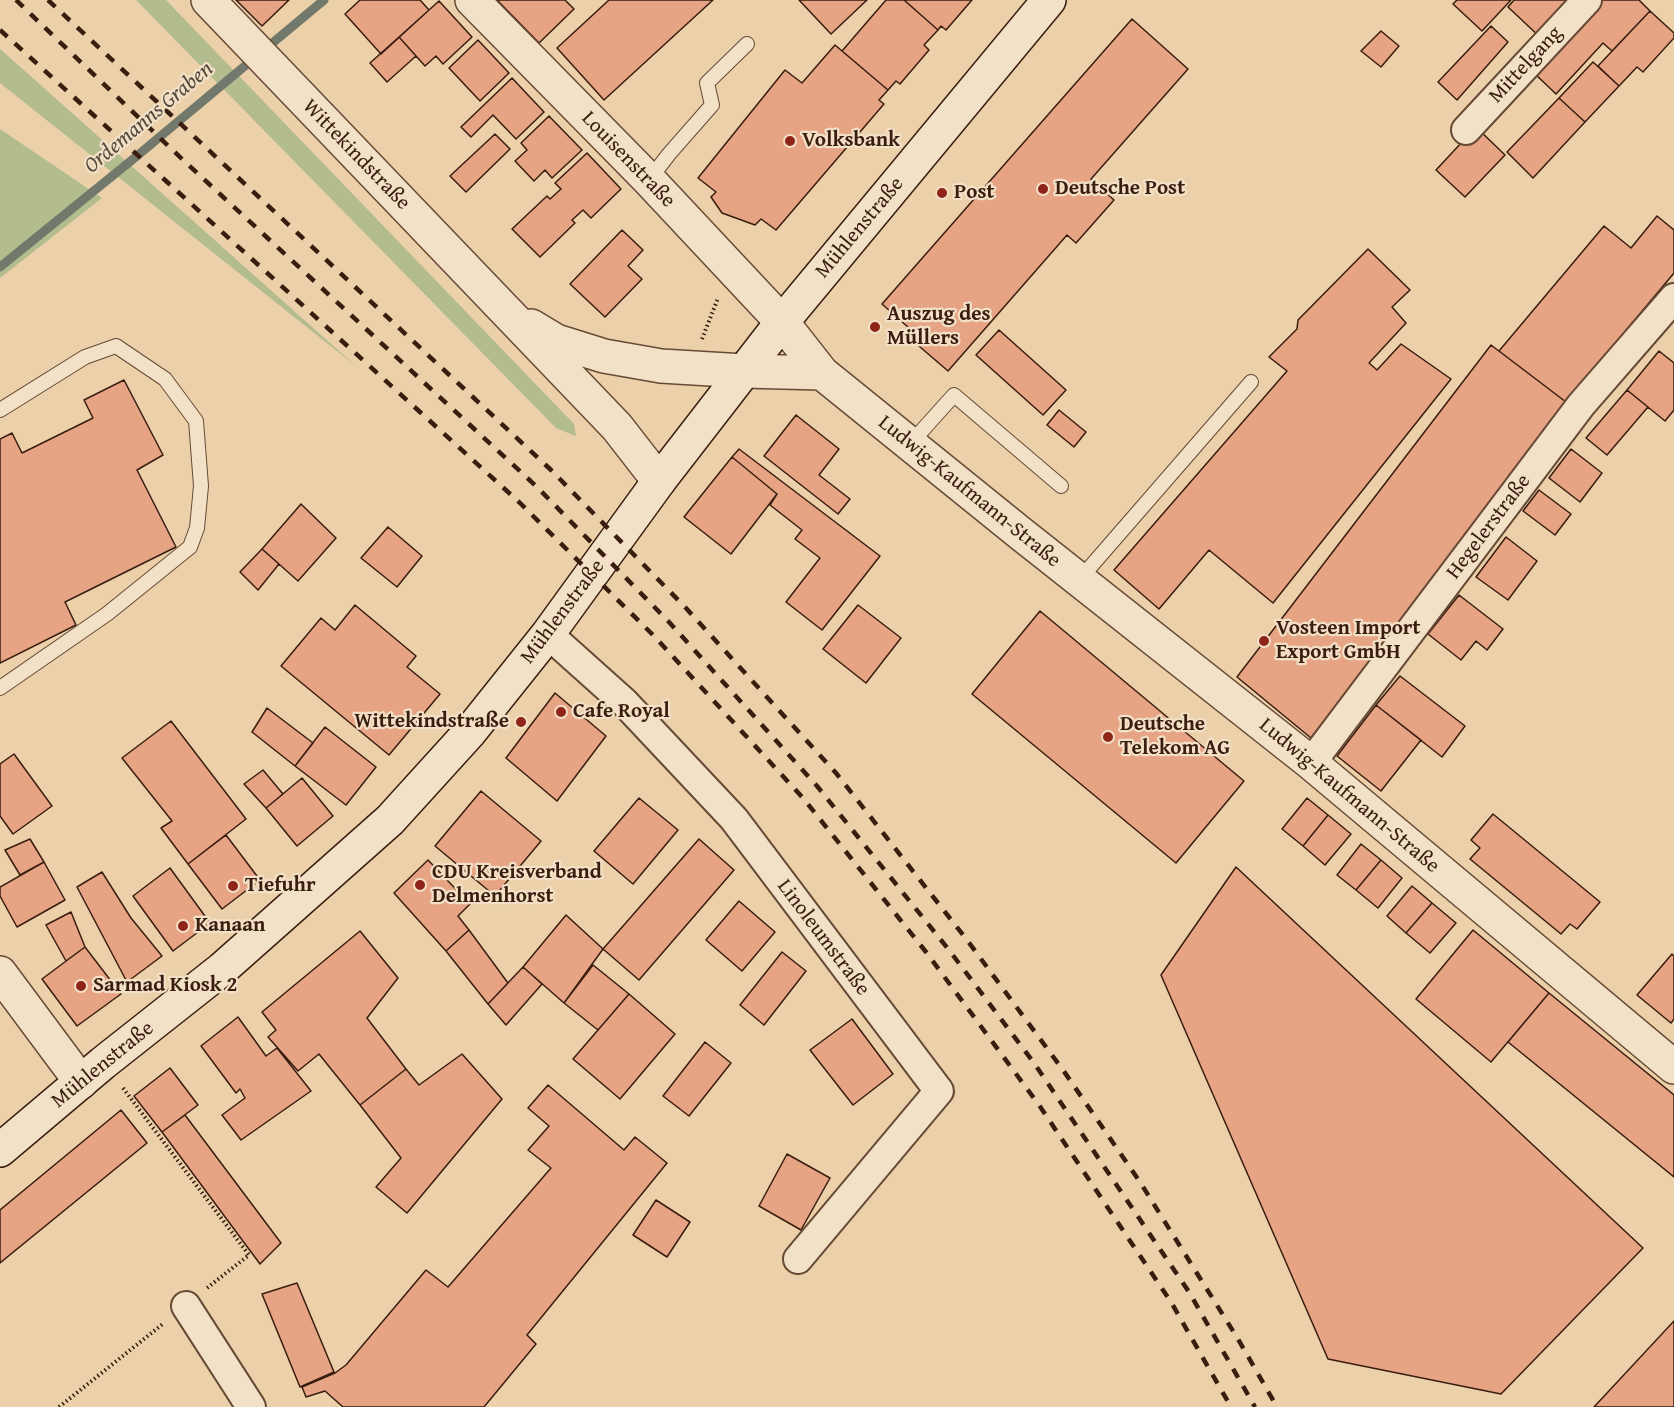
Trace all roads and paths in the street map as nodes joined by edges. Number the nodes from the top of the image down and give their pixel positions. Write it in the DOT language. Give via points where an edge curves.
graph roads {
  1 [pos="208,0"];
  2 [pos="472,0"];
  3 [pos="1049,0"];
  4 [pos="1587,0"];
  5 [pos="747,45"];
  6 [pos="1466,130"];
  7 [pos="649,180"];
  8 [pos="730,267"];
  9 [pos="1674,298"];
  10 [pos="504,309"];
  11 [pos="782,321"];
  12 [pos="691,367"];
  13 [pos="744,371"];
  14 [pos="822,373"];
  15 [pos="1251,382"];
  16 [pos="0,410"];
  17 [pos="910,444"];
  18 [pos="659,481"];
  19 [pos="1061,486"];
  20 [pos="1079,580"];
  21 [pos="548,634"];
  22 [pos="0,688"];
  23 [pos="1311,763"];
  24 [pos="0,973"];
  25 [pos="1674,1067"];
  26 [pos="92,1073"];
  27 [pos="0,1150"];
  28 [pos="798,1259"];
  29 [pos="186,1306"];
  30 [pos="59,1407"];
  31 [pos="251,1407"];
  1 -- 10 [label="street, Wittekindstraße"];
  2 -- 7 [label="street, Louisenstraße"];
  3 -- 11 [label="street, Mühlenstraße"];
  4 -- 6 [label="street, Mittelgang"];
  5 -- 7 [label="lane" via="708,83 712,105"];
  7 -- 8 [label="street, Louisenstraße"];
  8 -- 11 [label="street, Louisenstraße"];
  8 -- 12 [label="path"];
  9 -- 23 [label="street, Hegelerstraße" via="1581,405"];
  10 -- 12 [label="street, Wittekindstraße" via="556,342 604,356"];
  10 -- 18 [label="street, Wittekindstraße" via="617,427"];
  11 -- 13 [label="street, Mühlenstraße"];
  11 -- 14 [label="street, Ludwig-Kaufmann-Straße"];
  12 -- 13 [label="street, Wittekindstraße"];
  13 -- 14 [label="street"];
  13 -- 18 [label="street, Mühlenstraße"];
  14 -- 17 [label="street, Ludwig-Kaufmann-Straße"];
  15 -- 20 [label="lane"];
  16 -- 22 [label="lane" via="85,357 116,346 165,379 196,421 201,486 197,528 190,547 107,614"];
  17 -- 19 [label="lane" via="954,395"];
  17 -- 20 [label="street, Ludwig-Kaufmann-Straße"];
  18 -- 21 [label="street, Mühlenstraße"];
  20 -- 23 [label="street, Ludwig-Kaufmann-Straße"];
  21 -- 26 [label="street, Mühlenstraße" via="469,733 390,820 222,969"];
  21 -- 28 [label="street, Linoleumstraße" via="624,703 734,819 939,1091"];
  23 -- 25 [label="street, Ludwig-Kaufmann-Straße"];
  24 -- 26 [label="street"];
  26 -- 27 [label="street, Mühlenstraße"];
  26 -- 29 [label="path" via="249,1255"];
  29 -- 30 [label="path"];
  29 -- 31 [label="street"];
}
